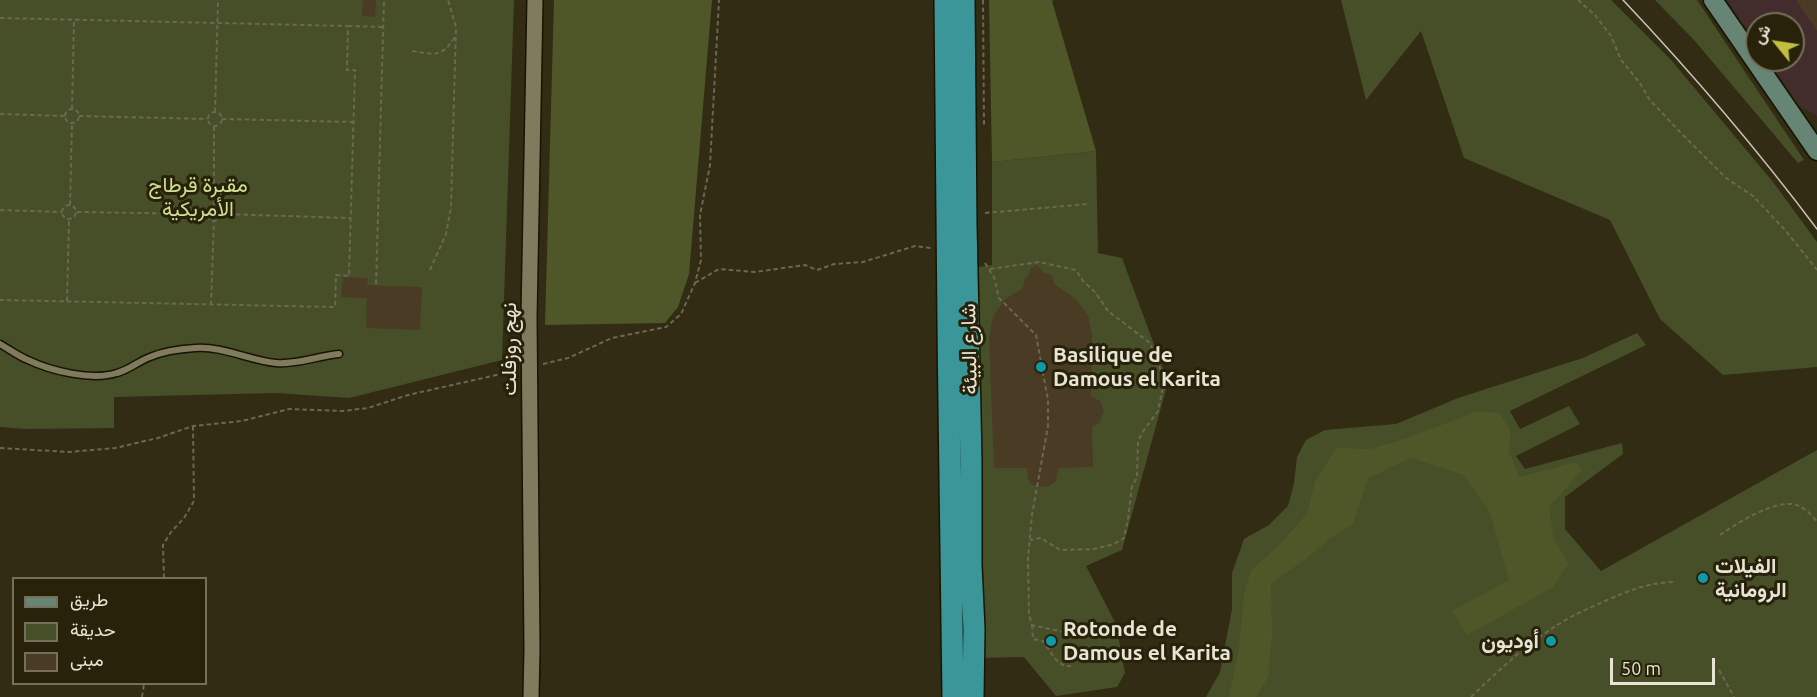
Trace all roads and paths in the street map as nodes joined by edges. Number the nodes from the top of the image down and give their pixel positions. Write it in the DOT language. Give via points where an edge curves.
graph roads {
  1 [pos="218,0"];
  2 [pos="384,0"];
  3 [pos="448,0"];
  4 [pos="535,0"];
  5 [pos="719,0"];
  6 [pos="945,0"];
  7 [pos="964,0"];
  8 [pos="1578,0"];
  9 [pos="1713,0"];
  10 [pos="0,18"];
  11 [pos="74,20"];
  12 [pos="218,23"];
  13 [pos="348,26"];
  14 [pos="384,27"];
  15 [pos="456,37"];
  16 [pos="412,51"];
  17 [pos="72,109"];
  18 [pos="215,112"];
  19 [pos="0,114"];
  20 [pos="64,116"];
  21 [pos="79,116"];
  22 [pos="207,119"];
  23 [pos="222,119"];
  24 [pos="353,122"];
  25 [pos="72,123"];
  26 [pos="214,126"];
  27 [pos="1811,134"];
  28 [pos="1817,151"];
  29 [pos="1088,204"];
  30 [pos="70,205"];
  31 [pos="214,206"];
  32 [pos="0,210"];
  33 [pos="62,212"];
  34 [pos="77,212"];
  35 [pos="984,213"];
  36 [pos="207,214"];
  37 [pos="221,214"];
  38 [pos="351,218"];
  39 [pos="69,219"];
  40 [pos="214,221"];
  41 [pos="948,250"];
  42 [pos="984,261"];
  43 [pos="989,269"];
  44 [pos="430,270"];
  45 [pos="1817,270"];
  46 [pos="695,283"];
  47 [pos="376,285"];
  48 [pos="0,300"];
  49 [pos="67,301"];
  50 [pos="211,305"];
  51 [pos="0,344"];
  52 [pos="339,354"];
  53 [pos="530,368"];
  54 [pos="193,426"];
  55 [pos="0,448"];
  56 [pos="1817,522"];
  57 [pos="1720,535"];
  58 [pos="1030,540"];
  59 [pos="164,577"];
  60 [pos="1675,582"];
  61 [pos="1032,625"];
  62 [pos="1068,633"];
  63 [pos="1071,666"];
  64 [pos="1719,670"];
  65 [pos="531,697"];
  66 [pos="953,697"];
  67 [pos="974,697"];
  68 [pos="1471,697"];
  69 [pos="1734,697"];
  1 -- 12 [label="path"];
  2 -- 14 [label="path"];
  3 -- 15 [label="path"];
  4 -- 53 [label="street, نهج روزفلت"];
  5 -- 46 [label="path" via="710,165 699,214 701,260"];
  6 -- 41 [label="highway, شارع البيئة"];
  7 -- 67 [label="highway, شارع البيئة"];
  8 -- 45 [label="path" via="1611,36 1621,60 1649,99 1726,178 1754,196"];
  9 -- 27 [label="main road"];
  10 -- 11 [label="path"];
  11 -- 12 [label="path"];
  11 -- 17 [label="path"];
  12 -- 13 [label="path"];
  12 -- 18 [label="path"];
  13 -- 14 [label="path"];
  13 -- 24 [label="path" via="347,70 355,70"];
  14 -- 47 [label="path"];
  15 -- 16 [label="path" via="437,55"];
  15 -- 44 [label="path" via="451,207 447,234"];
  17 -- 20 [label="path"];
  17 -- 21 [label="path"];
  18 -- 22 [label="path"];
  18 -- 23 [label="path"];
  19 -- 20 [label="path"];
  20 -- 25 [label="path"];
  21 -- 22 [label="path"];
  21 -- 25 [label="path"];
  22 -- 26 [label="path"];
  23 -- 24 [label="path"];
  23 -- 26 [label="path"];
  24 -- 38 [label="path"];
  25 -- 30 [label="path"];
  26 -- 31 [label="path"];
  27 -- 28 [label="main road"];
  29 -- 35 [label="path"];
  30 -- 33 [label="path"];
  30 -- 34 [label="path"];
  31 -- 36 [label="path"];
  31 -- 37 [label="path"];
  32 -- 33 [label="path"];
  33 -- 39 [label="path"];
  34 -- 36 [label="path"];
  34 -- 39 [label="path"];
  36 -- 40 [label="path"];
  37 -- 38 [label="path"];
  37 -- 40 [label="path"];
  38 -- 50 [label="path" via="349,276 336,275 335,307"];
  39 -- 49 [label="path"];
  40 -- 50 [label="path"];
  41 -- 46 [label="path" via="915,246 863,262 817,270 805,265 755,272 719,269"];
  41 -- 66 [label="highway, شارع البيئة"];
  42 -- 43 [label="path"];
  43 -- 58 [label="path" via="999,298 1036,335 1048,400 1048,426"];
  43 -- 58 [label="path" via="1039,262 1076,270 1108,311 1150,343 1161,371 1163,387 1158,411 1138,441 1137,478 1132,486 1124,538 1094,549 1060,550 1041,538"];
  46 -- 53 [label="path" via="681,314 666,327 612,338 568,358"];
  48 -- 49 [label="path"];
  49 -- 50 [label="path"];
  51 -- 52 [label="lane" via="50,368 94,375 117,373 152,356 197,348 276,363"];
  53 -- 54 [label="path" via="408,395 368,408 289,409 242,421"];
  53 -- 65 [label="street, نهج روزفلت"];
  54 -- 55 [label="path" via="115,448 69,452"];
  54 -- 59 [label="path" via="194,501 164,545"];
  56 -- 57 [label="path" via="1798,505 1781,505 1746,517"];
  58 -- 61 [label="path"];
  60 -- 68 [label="path" via="1634,588 1572,616 1515,655"];
  61 -- 62 [label="path"];
  61 -- 63 [label="path" via="1033,639 1043,641 1065,667"];
  64 -- 69 [label="path"];
}
